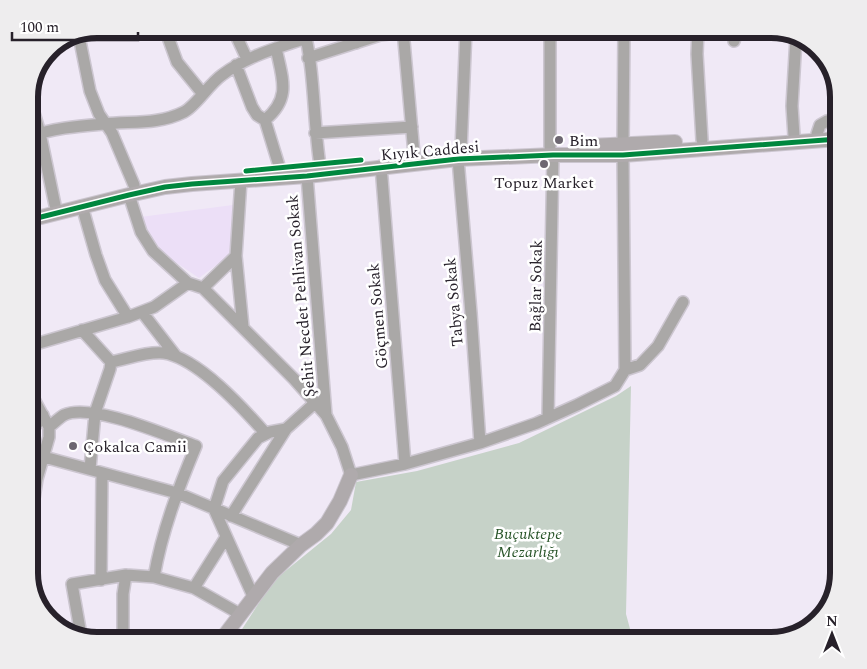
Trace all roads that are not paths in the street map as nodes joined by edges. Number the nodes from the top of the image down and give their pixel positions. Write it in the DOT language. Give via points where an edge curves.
graph roads {
  1 [pos="168,38"];
  2 [pos="237,38"];
  3 [pos="295,38"];
  4 [pos="306,38"];
  5 [pos="355,38"];
  6 [pos="371,38"];
  7 [pos="405,38"];
  8 [pos="465,38"];
  9 [pos="550,38"];
  10 [pos="624,38"];
  11 [pos="697,38"];
  12 [pos="735,38"];
  13 [pos="80,40"];
  14 [pos="734,41"];
  15 [pos="356,43"];
  16 [pos="796,43"];
  17 [pos="276,48"];
  18 [pos="308,58"];
  19 [pos="247,59"];
  20 [pos="236,65"];
  21 [pos="202,94"];
  22 [pos="266,120"];
  23 [pos="830,120"];
  24 [pos="106,123"];
  25 [pos="412,127"];
  26 [pos="38,133"];
  27 [pos="315,133"];
  28 [pos="830,133"];
  29 [pos="817,134"];
  30 [pos="794,136"];
  31 [pos="830,139"];
  32 [pos="702,140"];
  33 [pos="38,148"];
  34 [pos="623,150"];
  35 [pos="552,151"];
  36 [pos="414,154"];
  37 [pos="459,154"];
  38 [pos="320,165"];
  39 [pos="381,166"];
  40 [pos="280,168"];
  41 [pos="306,171"];
  42 [pos="241,180"];
  43 [pos="130,189"];
  44 [pos="55,205"];
  45 [pos="82,206"];
  46 [pos="38,210"];
  47 [pos="38,218"];
  48 [pos="236,256"];
  49 [pos="188,283"];
  50 [pos="203,288"];
  51 [pos="683,302"];
  52 [pos="142,312"];
  53 [pos="128,318"];
  54 [pos="243,327"];
  55 [pos="82,330"];
  56 [pos="38,343"];
  57 [pos="176,356"];
  58 [pos="111,362"];
  59 [pos="625,370"];
  60 [pos="316,402"];
  61 [pos="38,406"];
  62 [pos="95,413"];
  63 [pos="43,415"];
  64 [pos="326,415"];
  65 [pos="548,418"];
  66 [pos="38,422"];
  67 [pos="49,427"];
  68 [pos="286,429"];
  69 [pos="266,434"];
  70 [pos="480,443"];
  71 [pos="44,457"];
  72 [pos="405,464"];
  73 [pos="90,469"];
  74 [pos="102,473"];
  75 [pos="351,474"];
  76 [pos="38,475"];
  77 [pos="177,493"];
  78 [pos="214,509"];
  79 [pos="231,516"];
  80 [pos="226,537"];
  81 [pos="301,545"];
  82 [pos="126,575"];
  83 [pos="154,577"];
  84 [pos="101,580"];
  85 [pos="194,588"];
  86 [pos="253,596"];
  87 [pos="240,614"];
  88 [pos="80,629"];
  89 [pos="123,632"];
  90 [pos="227,632"];
  1 -- 21 [label="street" via="177,62"];
  2 -- 19 [label="street"];
  3 -- 17 [label="street"];
  4 -- 18 [label="street"];
  5 -- 15 [label="street"];
  6 -- 15 [label="street"];
  7 -- 25 [label="street"];
  8 -- 37 [label="street, Tabya Sokak"];
  9 -- 35 [label="street, Bağlar Sokak"];
  10 -- 34 [label="street"];
  11 -- 32 [label="street"];
  12 -- 14 [label="street"];
  13 -- 24 [label="street" via="90,91"];
  15 -- 18 [label="street"];
  16 -- 30 [label="street" via="792,106"];
  17 -- 19 [label="street"];
  17 -- 22 [label="street" via="283,84 282,98 279,107"];
  18 -- 27 [label="street" via="312,73"];
  19 -- 20 [label="street"];
  20 -- 21 [label="street"];
  20 -- 22 [label="street" via="252,107"];
  21 -- 24 [label="street" via="185,112 158,121"];
  22 -- 40 [label="street"];
  23 -- 29 [label="street" via="820,125"];
  24 -- 26 [label="street"];
  24 -- 43 [label="street"];
  25 -- 27 [label="street"];
  25 -- 36 [label="street"];
  27 -- 38 [label="street"];
  28 -- 29 [label="main road, Kıyık Caddesi"];
  29 -- 30 [label="main road, Kıyık Caddesi"];
  30 -- 32 [label="main road, Kıyık Caddesi"];
  31 -- 34 [label="main road, Kıyık Caddesi"];
  32 -- 34 [label="main road, Kıyık Caddesi"];
  33 -- 44 [label="street"];
  34 -- 35 [label="main road, Kıyık Caddesi"];
  34 -- 59 [label="street"];
  35 -- 37 [label="main road, Kıyık Caddesi"];
  35 -- 65 [label="street, Bağlar Sokak"];
  36 -- 37 [label="main road, Kıyık Caddesi"];
  36 -- 38 [label="main road, Kıyık Caddesi"];
  37 -- 39 [label="main road, Kıyık Caddesi"];
  37 -- 70 [label="street, Tabya Sokak"];
  38 -- 41 [label="main road, Kıyık Caddesi"];
  39 -- 41 [label="main road, Kıyık Caddesi"];
  39 -- 72 [label="street, Göçmen Sokak"];
  40 -- 41 [label="main road, Kıyık Caddesi"];
  40 -- 43 [label="main road, Kıyık Caddesi" via="195,176"];
  41 -- 42 [label="main road, Kıyık Caddesi"];
  41 -- 64 [label="street, Şehit Necdet Pehlivan Sokak"];
  42 -- 43 [label="main road, Kıyık Caddesi"];
  42 -- 48 [label="street"];
  43 -- 44 [label="main road, Kıyık Caddesi"];
  43 -- 45 [label="main road, Kıyık Caddesi"];
  43 -- 49 [label="street" via="141,232 153,251"];
  44 -- 46 [label="main road, Kıyık Caddesi"];
  45 -- 47 [label="main road, Kıyık Caddesi"];
  45 -- 53 [label="street" via="105,280"];
  48 -- 50 [label="street"];
  48 -- 54 [label="street"];
  49 -- 50 [label="street"];
  49 -- 52 [label="street"];
  50 -- 54 [label="street"];
  51 -- 59 [label="street" via="658,346 640,365"];
  52 -- 53 [label="street"];
  52 -- 57 [label="street"];
  53 -- 55 [label="street"];
  54 -- 60 [label="street"];
  55 -- 56 [label="street"];
  55 -- 58 [label="street"];
  57 -- 58 [label="street" via="163,353"];
  57 -- 69 [label="street" via="234,399"];
  58 -- 62 [label="street"];
  59 -- 65 [label="street" via="615,386"];
  60 -- 64 [label="street"];
  60 -- 68 [label="street"];
  61 -- 63 [label="street"];
  62 -- 67 [label="street" via="65,414"];
  62 -- 73 [label="street"];
  62 -- 77 [label="street" via="196,446"];
  63 -- 66 [label="street"];
  63 -- 67 [label="street"];
  64 -- 75 [label="street"];
  65 -- 70 [label="street"];
  67 -- 71 [label="street"];
  68 -- 69 [label="street"];
  68 -- 79 [label="street"];
  69 -- 78 [label="street" via="258,438 223,481"];
  70 -- 72 [label="street"];
  71 -- 73 [label="street"];
  71 -- 76 [label="street"];
  72 -- 75 [label="street"];
  73 -- 74 [label="street"];
  74 -- 77 [label="street"];
  74 -- 84 [label="street"];
  75 -- 81 [label="main road" via="327,523"];
  77 -- 78 [label="street"];
  77 -- 83 [label="street"];
  78 -- 79 [label="street"];
  78 -- 80 [label="street"];
  79 -- 81 [label="street"];
  80 -- 85 [label="street"];
  80 -- 86 [label="street"];
  81 -- 86 [label="main road"];
  82 -- 83 [label="street"];
  82 -- 84 [label="street"];
  82 -- 89 [label="street"];
  83 -- 85 [label="street"];
  84 -- 88 [label="street" via="72,584"];
  85 -- 87 [label="street"];
  86 -- 87 [label="main road"];
  87 -- 90 [label="main road"];
}
